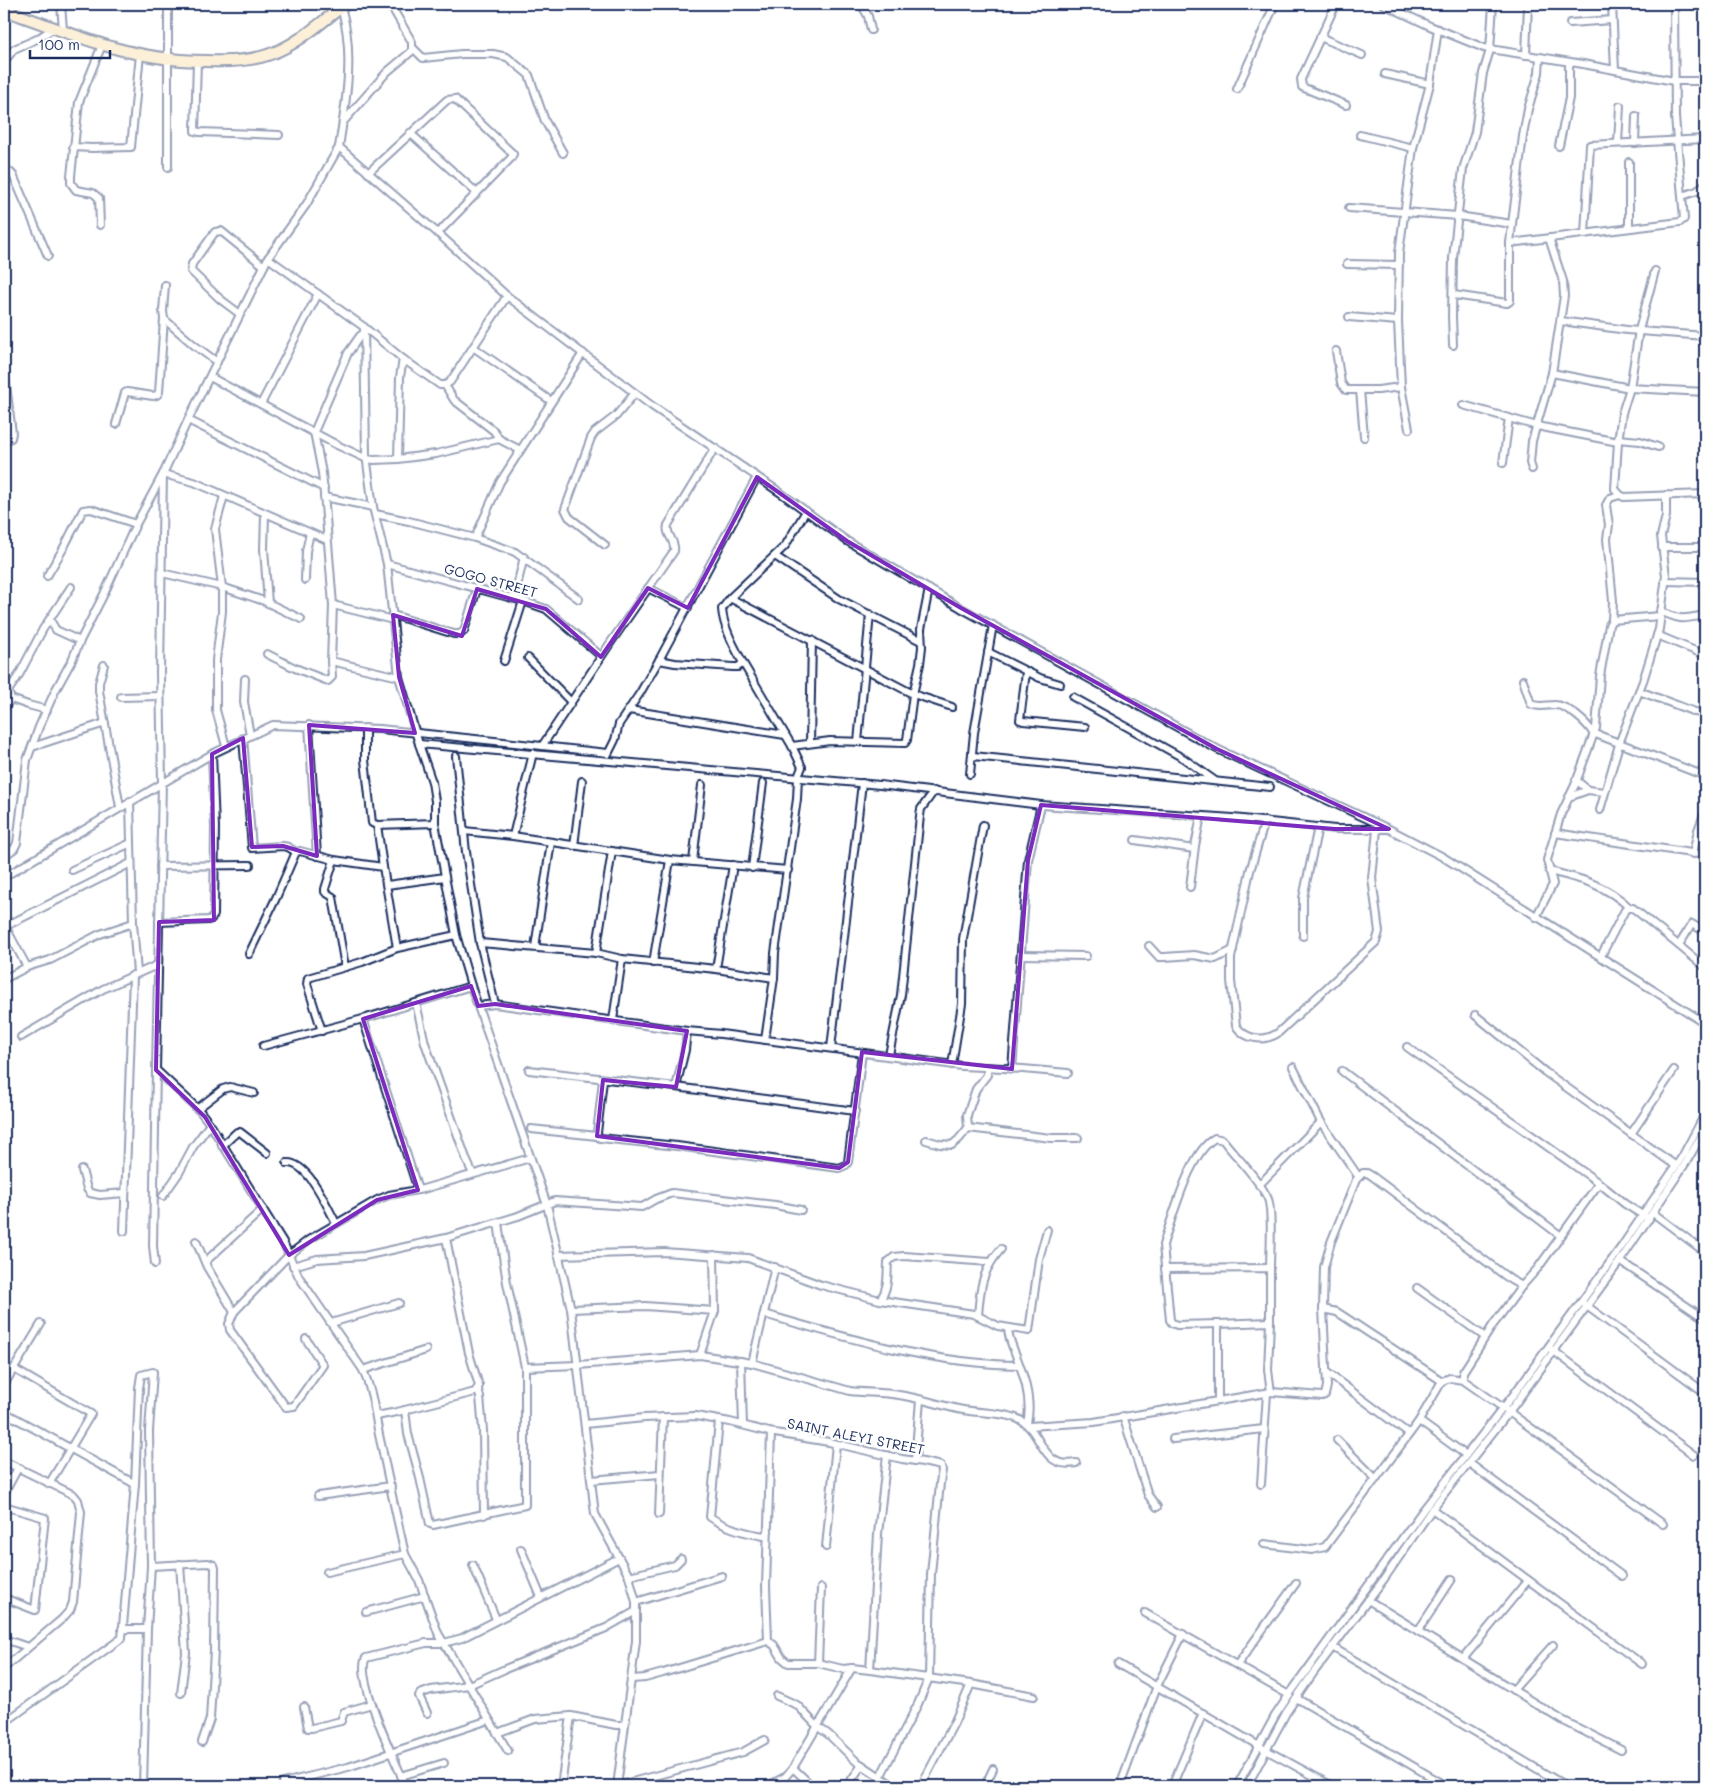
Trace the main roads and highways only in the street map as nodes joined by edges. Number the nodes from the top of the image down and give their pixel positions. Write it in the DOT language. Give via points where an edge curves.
graph roads {
  1 [pos="343,6"];
  2 [pos="4,10"];
  1 -- 2 [label="main road" via="274,53 220,62 140,54 102,45"];
}
